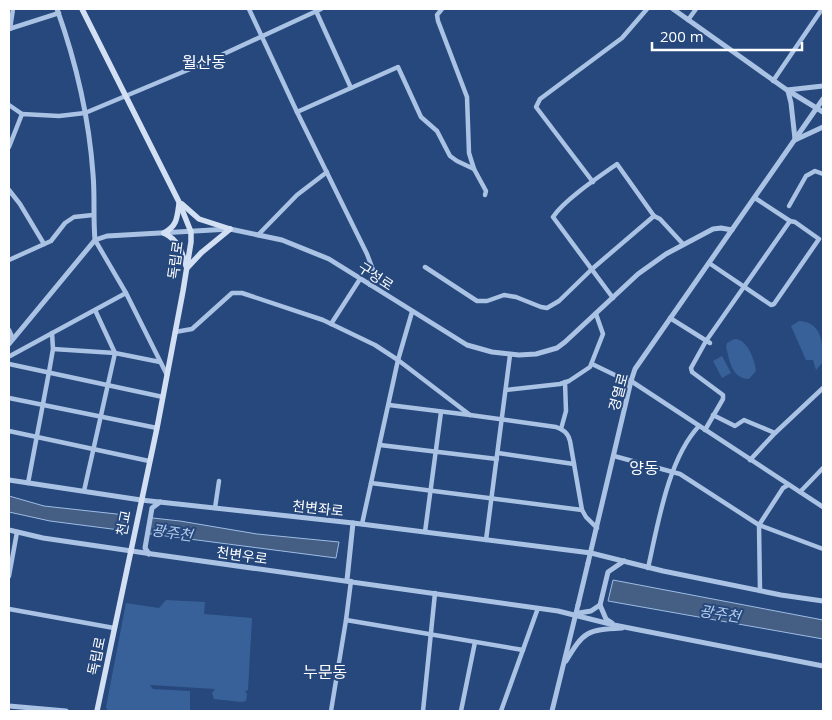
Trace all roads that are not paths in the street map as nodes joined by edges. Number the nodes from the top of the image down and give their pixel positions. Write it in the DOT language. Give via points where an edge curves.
graph roads {
  1 [pos="12,9"];
  2 [pos="82,9"];
  3 [pos="249,9"];
  4 [pos="442,9"];
  5 [pos="647,9"];
  6 [pos="673,9"];
  7 [pos="696,9"];
  8 [pos="822,9"];
  9 [pos="319,10"];
  10 [pos="58,11"];
  11 [pos="688,20"];
  12 [pos="9,30"];
  13 [pos="262,37"];
  14 [pos="773,81"];
  15 [pos="823,86"];
  16 [pos="351,88"];
  17 [pos="787,90"];
  18 [pos="126,96"];
  19 [pos="823,99"];
  20 [pos="9,105"];
  21 [pos="816,109"];
  22 [pos="297,112"];
  23 [pos="823,112"];
  24 [pos="85,113"];
  25 [pos="22,114"];
  26 [pos="823,126"];
  27 [pos="795,140"];
  28 [pos="9,147"];
  29 [pos="474,169"];
  30 [pos="327,172"];
  31 [pos="823,174"];
  32 [pos="593,182"];
  33 [pos="9,190"];
  34 [pos="485,195"];
  35 [pos="755,198"];
  36 [pos="179,202"];
  37 [pos="789,206"];
  38 [pos="93,215"];
  39 [pos="654,216"];
  40 [pos="790,221"];
  41 [pos="230,229"];
  42 [pos="732,230"];
  43 [pos="191,232"];
  44 [pos="164,233"];
  45 [pos="258,235"];
  46 [pos="95,240"];
  47 [pos="44,244"];
  48 [pos="683,244"];
  49 [pos="9,260"];
  50 [pos="709,263"];
  51 [pos="425,267"];
  52 [pos="187,268"];
  53 [pos="592,268"];
  54 [pos="360,279"];
  55 [pos="370,286"];
  56 [pos="745,287"];
  57 [pos="126,293"];
  58 [pos="613,298"];
  59 [pos="95,310"];
  60 [pos="412,312"];
  61 [pos="596,314"];
  62 [pos="670,318"];
  63 [pos="331,324"];
  64 [pos="9,330"];
  65 [pos="175,332"];
  66 [pos="52,333"];
  67 [pos="13,339"];
  68 [pos="708,342"];
  69 [pos="9,344"];
  70 [pos="53,349"];
  71 [pos="114,353"];
  72 [pos="9,355"];
  73 [pos="510,355"];
  74 [pos="398,360"];
  75 [pos="160,362"];
  76 [pos="10,364"];
  77 [pos="592,364"];
  78 [pos="49,372"];
  79 [pos="167,375"];
  80 [pos="631,381"];
  81 [pos="565,382"];
  82 [pos="108,385"];
  83 [pos="823,388"];
  84 [pos="506,390"];
  85 [pos="818,392"];
  86 [pos="163,397"];
  87 [pos="9,398"];
  88 [pos="823,398"];
  89 [pos="42,404"];
  90 [pos="389,405"];
  91 [pos="441,412"];
  92 [pos="470,414"];
  93 [pos="713,415"];
  94 [pos="101,417"];
  95 [pos="503,419"];
  96 [pos="699,426"];
  97 [pos="157,428"];
  98 [pos="561,429"];
  99 [pos="705,430"];
  100 [pos="9,431"];
  101 [pos="775,432"];
  102 [pos="36,437"];
  103 [pos="380,445"];
  104 [pos="93,450"];
  105 [pos="436,452"];
  106 [pos="498,453"];
  107 [pos="614,456"];
  108 [pos="498,459"];
  109 [pos="750,460"];
  110 [pos="149,461"];
  111 [pos="574,464"];
  112 [pos="823,468"];
  113 [pos="673,472"];
  114 [pos="9,480"];
  115 [pos="219,481"];
  116 [pos="28,483"];
  117 [pos="371,483"];
  118 [pos="788,485"];
  119 [pos="84,491"];
  120 [pos="430,491"];
  121 [pos="800,492"];
  122 [pos="492,498"];
  123 [pos="140,502"];
  124 [pos="160,502"];
  125 [pos="823,507"];
  126 [pos="215,508"];
  127 [pos="582,510"];
  128 [pos="353,522"];
  129 [pos="362,524"];
  130 [pos="759,525"];
  131 [pos="597,528"];
  132 [pos="9,530"];
  133 [pos="17,532"];
  134 [pos="425,532"];
  135 [pos="486,540"];
  136 [pos="131,549"];
  137 [pos="823,549"];
  138 [pos="591,552"];
  139 [pos="149,554"];
  140 [pos="624,561"];
  141 [pos="648,568"];
  142 [pos="9,576"];
  143 [pos="349,581"];
  144 [pos="760,591"];
  145 [pos="435,593"];
  146 [pos="823,601"];
  147 [pos="600,605"];
  148 [pos="538,608"];
  149 [pos="9,609"];
  150 [pos="576,614"];
  151 [pos="346,620"];
  152 [pos="614,625"];
  153 [pos="114,628"];
  154 [pos="632,628"];
  155 [pos="431,635"];
  156 [pos="475,642"];
  157 [pos="523,650"];
  158 [pos="563,666"];
  159 [pos="823,666"];
  160 [pos="9,706"];
  161 [pos="66,711"];
  162 [pos="97,711"];
  163 [pos="331,711"];
  164 [pos="423,711"];
  165 [pos="461,711"];
  166 [pos="501,711"];
  167 [pos="552,711"];
  1 -- 12 [label="street"];
  2 -- 18 [label="main road, 독립로"];
  3 -- 13 [label="street"];
  4 -- 29 [label="street" via="437,18 468,101 468,146"];
  5 -- 32 [label="street" via="622,38 540,99 536,106"];
  6 -- 11 [label="street"];
  7 -- 11 [label="street"];
  8 -- 14 [label="street"];
  9 -- 13 [label="street"];
  9 -- 16 [label="street"];
  10 -- 12 [label="street"];
  10 -- 24 [label="street" via="73,57"];
  11 -- 14 [label="street"];
  13 -- 18 [label="street"];
  13 -- 22 [label="street"];
  14 -- 17 [label="street"];
  15 -- 17 [label="street"];
  16 -- 22 [label="street"];
  16 -- 29 [label="street" via="398,67 421,117 437,131 450,156"];
  17 -- 21 [label="street"];
  17 -- 27 [label="street"];
  18 -- 24 [label="street"];
  18 -- 36 [label="main road, 독립로"];
  19 -- 21 [label="street, 경열로"];
  20 -- 25 [label="street"];
  21 -- 23 [label="street"];
  21 -- 27 [label="street, 경열로"];
  22 -- 30 [label="street"];
  24 -- 25 [label="street" via="59,116"];
  24 -- 38 [label="street" via="93,172"];
  25 -- 28 [label="street"];
  26 -- 27 [label="street"];
  27 -- 35 [label="street, 경열로"];
  29 -- 34 [label="street"];
  30 -- 45 [label="street" via="297,195"];
  30 -- 55 [label="street" via="373,270"];
  31 -- 37 [label="street" via="816,171 806,176"];
  32 -- 39 [label="street" via="617,164"];
  32 -- 53 [label="street" via="553,216"];
  33 -- 47 [label="street"];
  35 -- 40 [label="street"];
  35 -- 42 [label="street, 경열로"];
  36 -- 41 [label="main road" via="198,219"];
  36 -- 43 [label="main road, 독립로"];
  36 -- 44 [label="main road" via="176,222"];
  38 -- 46 [label="street"];
  38 -- 47 [label="street" via="69,219 52,240"];
  39 -- 48 [label="street" via="660,218"];
  39 -- 53 [label="street"];
  40 -- 56 [label="street"];
  40 -- 56 [label="street" via="819,239 774,304 770,305"];
  41 -- 43 [label="street, 구성로"];
  41 -- 45 [label="street, 구성로"];
  41 -- 52 [label="main road"];
  42 -- 48 [label="street, 구성로" via="713,229"];
  42 -- 50 [label="street, 경열로"];
  43 -- 44 [label="street, 구성로"];
  43 -- 52 [label="main road, 독립로"];
  44 -- 46 [label="street, 구성로" via="107,236"];
  44 -- 52 [label="main road" via="172,237 182,250"];
  45 -- 54 [label="street, 구성로" via="282,240 329,259"];
  46 -- 57 [label="street"];
  46 -- 67 [label="street"];
  47 -- 49 [label="street"];
  48 -- 58 [label="street, 구성로" via="638,274"];
  50 -- 56 [label="street"];
  50 -- 62 [label="street, 경열로"];
  51 -- 53 [label="street" via="477,301 504,295 547,308"];
  52 -- 65 [label="main road, 독립로"];
  53 -- 58 [label="street"];
  54 -- 55 [label="street, 구성로"];
  54 -- 63 [label="street"];
  55 -- 60 [label="street, 구성로"];
  56 -- 68 [label="street"];
  57 -- 59 [label="street"];
  57 -- 75 [label="street"];
  58 -- 61 [label="street, 구성로"];
  59 -- 66 [label="street"];
  59 -- 71 [label="street"];
  60 -- 73 [label="street, 구성로" via="467,345"];
  60 -- 74 [label="street"];
  61 -- 73 [label="street, 구성로" via="557,348 536,354"];
  61 -- 77 [label="street" via="603,334"];
  62 -- 68 [label="street"];
  62 -- 80 [label="street, 경열로" via="638,364"];
  63 -- 65 [label="street" via="234,292 192,329"];
  63 -- 74 [label="street"];
  64 -- 67 [label="street"];
  65 -- 79 [label="main road, 독립로"];
  66 -- 70 [label="street"];
  66 -- 72 [label="street"];
  67 -- 69 [label="street"];
  68 -- 93 [label="street" via="691,368 723,395"];
  70 -- 71 [label="street"];
  70 -- 78 [label="street"];
  71 -- 75 [label="street"];
  71 -- 82 [label="street"];
  72 -- 76 [label="street"];
  73 -- 84 [label="street"];
  74 -- 90 [label="street"];
  74 -- 92 [label="street"];
  75 -- 79 [label="street"];
  76 -- 78 [label="street"];
  77 -- 80 [label="street"];
  77 -- 81 [label="street" via="588,370"];
  78 -- 82 [label="street"];
  78 -- 89 [label="street"];
  79 -- 86 [label="main road, 독립로"];
  80 -- 96 [label="street"];
  80 -- 107 [label="street, 경열로"];
  81 -- 84 [label="street"];
  81 -- 98 [label="street" via="566,411"];
  82 -- 86 [label="street"];
  82 -- 94 [label="street"];
  83 -- 85 [label="street"];
  84 -- 95 [label="street"];
  85 -- 88 [label="street"];
  85 -- 101 [label="street"];
  86 -- 97 [label="main road, 독립로"];
  87 -- 89 [label="street"];
  89 -- 94 [label="street"];
  89 -- 102 [label="street"];
  90 -- 91 [label="street"];
  90 -- 103 [label="street"];
  91 -- 92 [label="street"];
  91 -- 105 [label="street"];
  92 -- 95 [label="street"];
  93 -- 99 [label="street"];
  93 -- 101 [label="street" via="734,426 744,420"];
  94 -- 97 [label="street"];
  94 -- 104 [label="street"];
  95 -- 98 [label="street"];
  95 -- 106 [label="street"];
  96 -- 99 [label="street"];
  96 -- 113 [label="street"];
  97 -- 110 [label="main road, 독립로"];
  98 -- 111 [label="street" via="569,436"];
  99 -- 109 [label="street"];
  100 -- 102 [label="street"];
  101 -- 109 [label="street"];
  102 -- 104 [label="street"];
  102 -- 116 [label="street"];
  103 -- 105 [label="street"];
  103 -- 117 [label="street"];
  104 -- 110 [label="street"];
  104 -- 119 [label="street"];
  105 -- 108 [label="street"];
  105 -- 120 [label="street"];
  106 -- 108 [label="street"];
  106 -- 111 [label="street"];
  107 -- 113 [label="street"];
  107 -- 131 [label="street, 경열로"];
  108 -- 122 [label="street"];
  109 -- 118 [label="street"];
  110 -- 123 [label="main road, 독립로"];
  111 -- 127 [label="street"];
  112 -- 121 [label="street"];
  113 -- 130 [label="street"];
  113 -- 141 [label="street"];
  114 -- 116 [label="street, 천변좌로"];
  115 -- 126 [label="street"];
  116 -- 119 [label="street, 천변좌로"];
  117 -- 120 [label="street"];
  117 -- 129 [label="street"];
  118 -- 121 [label="street"];
  118 -- 130 [label="street"];
  119 -- 123 [label="street, 천변좌로"];
  120 -- 122 [label="street"];
  120 -- 134 [label="street"];
  121 -- 125 [label="street"];
  122 -- 127 [label="street"];
  122 -- 135 [label="street"];
  123 -- 124 [label="street, 천변좌로"];
  123 -- 136 [label="main road, 천교"];
  124 -- 126 [label="street, 천변좌로"];
  124 -- 139 [label="street" via="152,508 145,548"];
  126 -- 128 [label="street, 천변좌로"];
  127 -- 131 [label="street"];
  128 -- 129 [label="street, 천변좌로"];
  128 -- 143 [label="street"];
  129 -- 134 [label="street, 천변좌로"];
  130 -- 137 [label="street"];
  130 -- 144 [label="street"];
  131 -- 138 [label="street, 경열로"];
  132 -- 133 [label="street, 천변우로"];
  133 -- 136 [label="street, 천변우로"];
  133 -- 142 [label="street"];
  134 -- 135 [label="street, 천변좌로"];
  135 -- 138 [label="street, 천변좌로"];
  136 -- 139 [label="street, 천변우로"];
  136 -- 153 [label="main road, 독립로"];
  138 -- 140 [label="street, 천변좌로"];
  138 -- 150 [label="street, 경열로, bridge"];
  139 -- 143 [label="street, 천변우로"];
  140 -- 141 [label="street, 천변좌로"];
  140 -- 147 [label="street" via="608,572"];
  141 -- 144 [label="street, 천변좌로"];
  143 -- 145 [label="street, 천변우로"];
  143 -- 151 [label="street"];
  144 -- 146 [label="street, 천변좌로"];
  145 -- 148 [label="street, 천변우로"];
  145 -- 155 [label="street"];
  147 -- 150 [label="street"];
  147 -- 152 [label="street" via="606,619"];
  148 -- 150 [label="street, 천변우로"];
  148 -- 157 [label="street"];
  149 -- 153 [label="street"];
  150 -- 152 [label="street, 천변우로"];
  150 -- 158 [label="street, 경열로"];
  151 -- 155 [label="street"];
  151 -- 163 [label="street"];
  152 -- 154 [label="street, 천변우로"];
  153 -- 162 [label="main road, 독립로"];
  154 -- 158 [label="street" via="604,629 583,636"];
  154 -- 159 [label="street, 천변우로"];
  155 -- 156 [label="street"];
  155 -- 164 [label="street"];
  156 -- 157 [label="street"];
  156 -- 165 [label="street"];
  157 -- 166 [label="street"];
  158 -- 167 [label="street, 경열로"];
  160 -- 161 [label="street"];
}
